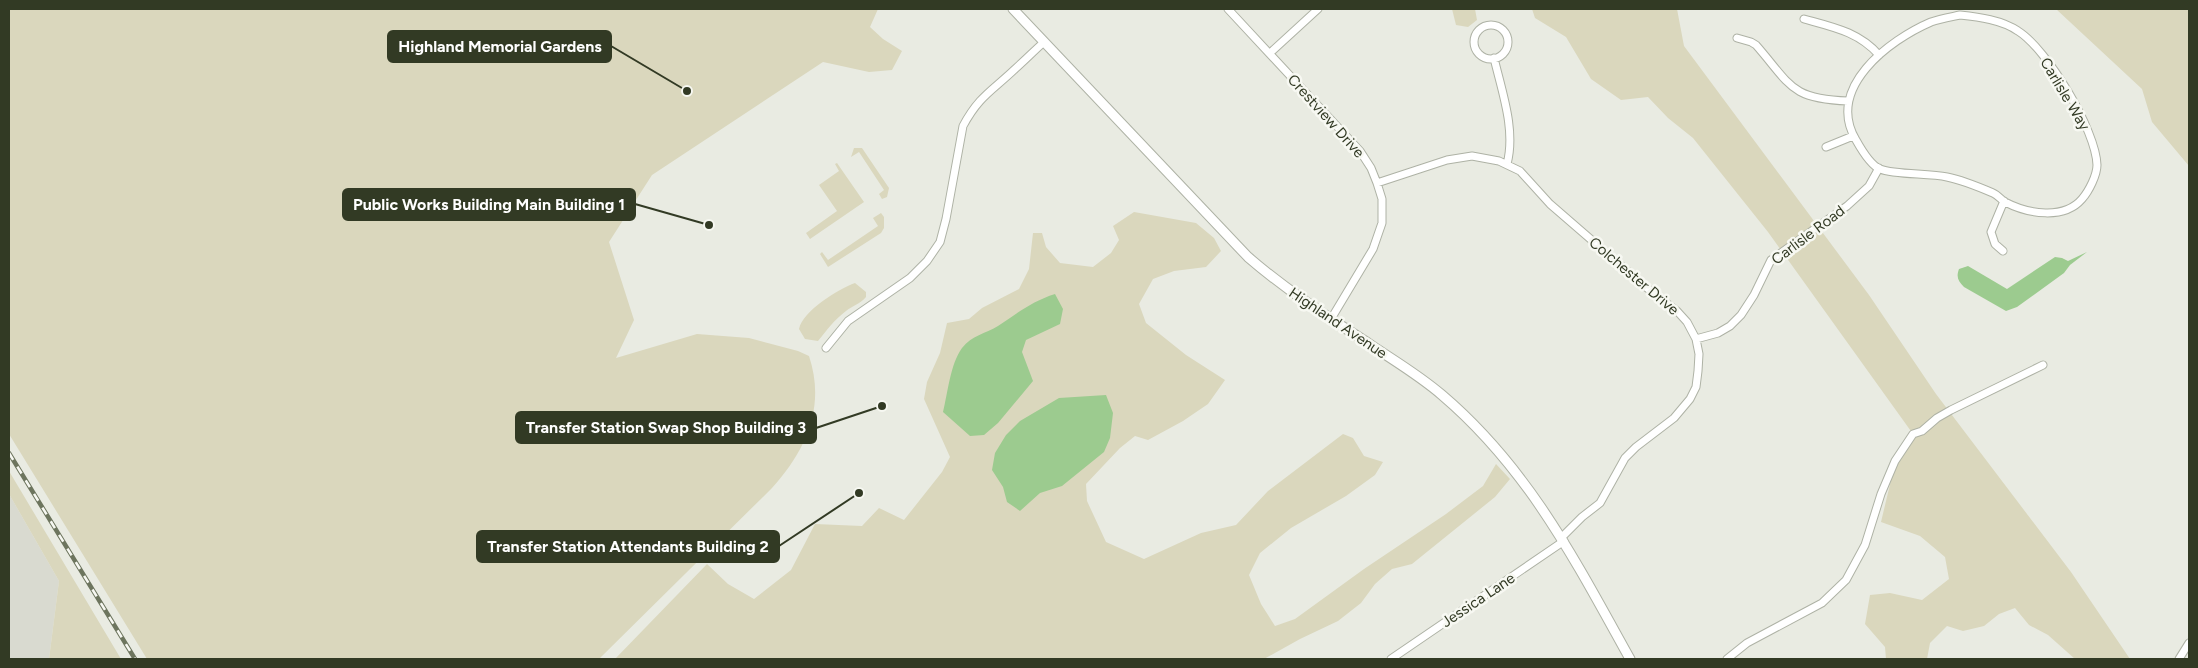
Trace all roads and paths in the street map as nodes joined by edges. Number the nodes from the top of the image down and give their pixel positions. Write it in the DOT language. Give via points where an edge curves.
graph roads {
  1 [pos="1012,9"];
  2 [pos="1228,9"];
  3 [pos="1318,9"];
  4 [pos="1804,19"];
  5 [pos="1737,38"];
  6 [pos="1044,42"];
  7 [pos="1270,54"];
  8 [pos="1879,55"];
  9 [pos="1494,58"];
  10 [pos="1848,101"];
  11 [pos="1853,136"];
  12 [pos="1826,147"];
  13 [pos="1507,164"];
  14 [pos="1879,168"];
  15 [pos="1377,183"];
  16 [pos="2004,202"];
  17 [pos="2003,251"];
  18 [pos="1331,319"];
  19 [pos="1696,339"];
  20 [pos="826,348"];
  21 [pos="2042,365"];
  22 [pos="1590,512"];
  23 [pos="1563,539"];
  24 [pos="2189,643"];
  25 [pos="1391,659"];
  26 [pos="1630,659"];
  27 [pos="1726,659"];
  28 [pos="2179,659"];
  1 -- 6 [label="street, Highland Avenue"];
  2 -- 7 [label="street, Crestview Drive"];
  3 -- 7 [label="street"];
  4 -- 8 [label="street" via="1851,33"];
  5 -- 10 [label="street" via="1756,45 1800,93 1823,100"];
  6 -- 18 [label="street, Highland Avenue" via="1241,250 1287,289"];
  6 -- 20 [label="street" via="983,95 963,126 946,220 940,242 927,261 910,278 848,321"];
  7 -- 15 [label="street, Crestview Drive" via="1360,150"];
  8 -- 10 [label="street, Carlisle Way" via="1862,72"];
  8 -- 16 [label="street, Carlisle Way" via="1905,36 1933,22 1960,15 1980,17 2017,30 2032,41 2081,114 2092,141 2097,166 2090,187 2070,210 2039,212"];
  9 -- 9 [label="street" via="1504,53 1508,38 1502,28 1492,24 1477,31 1474,42 1478,53"];
  9 -- 13 [label="street" via="1510,133"];
  10 -- 11 [label="street, Carlisle Way"];
  11 -- 12 [label="street"];
  11 -- 14 [label="street, Carlisle Way" via="1861,150"];
  13 -- 15 [label="street, Colchester Drive" via="1472,156 1447,160"];
  13 -- 19 [label="street, Colchester Drive" via="1520,171 1550,204 1677,311"];
  14 -- 16 [label="street, Carlisle Way" via="1948,177 1995,194"];
  14 -- 19 [label="street, Carlisle Road" via="1869,186 1847,206 1771,260 1741,316 1718,333"];
  15 -- 18 [label="street, Crestview Drive" via="1383,216 1377,242"];
  16 -- 17 [label="street" via="1991,232 1995,244"];
  18 -- 23 [label="street, Highland Avenue" via="1421,378 1470,421 1517,474"];
  19 -- 22 [label="street, Colchester Drive" via="1698,371 1690,399 1674,418 1625,458 1600,503"];
  21 -- 27 [label="street" via="1951,410 1913,434 1895,460 1865,545 1846,580 1822,603 1747,643"];
  22 -- 23 [label="street, Jessica Lane"];
  23 -- 25 [label="street, Jessica Lane"];
  23 -- 26 [label="street, Highland Avenue"];
  24 -- 28 [label="street"];
}
